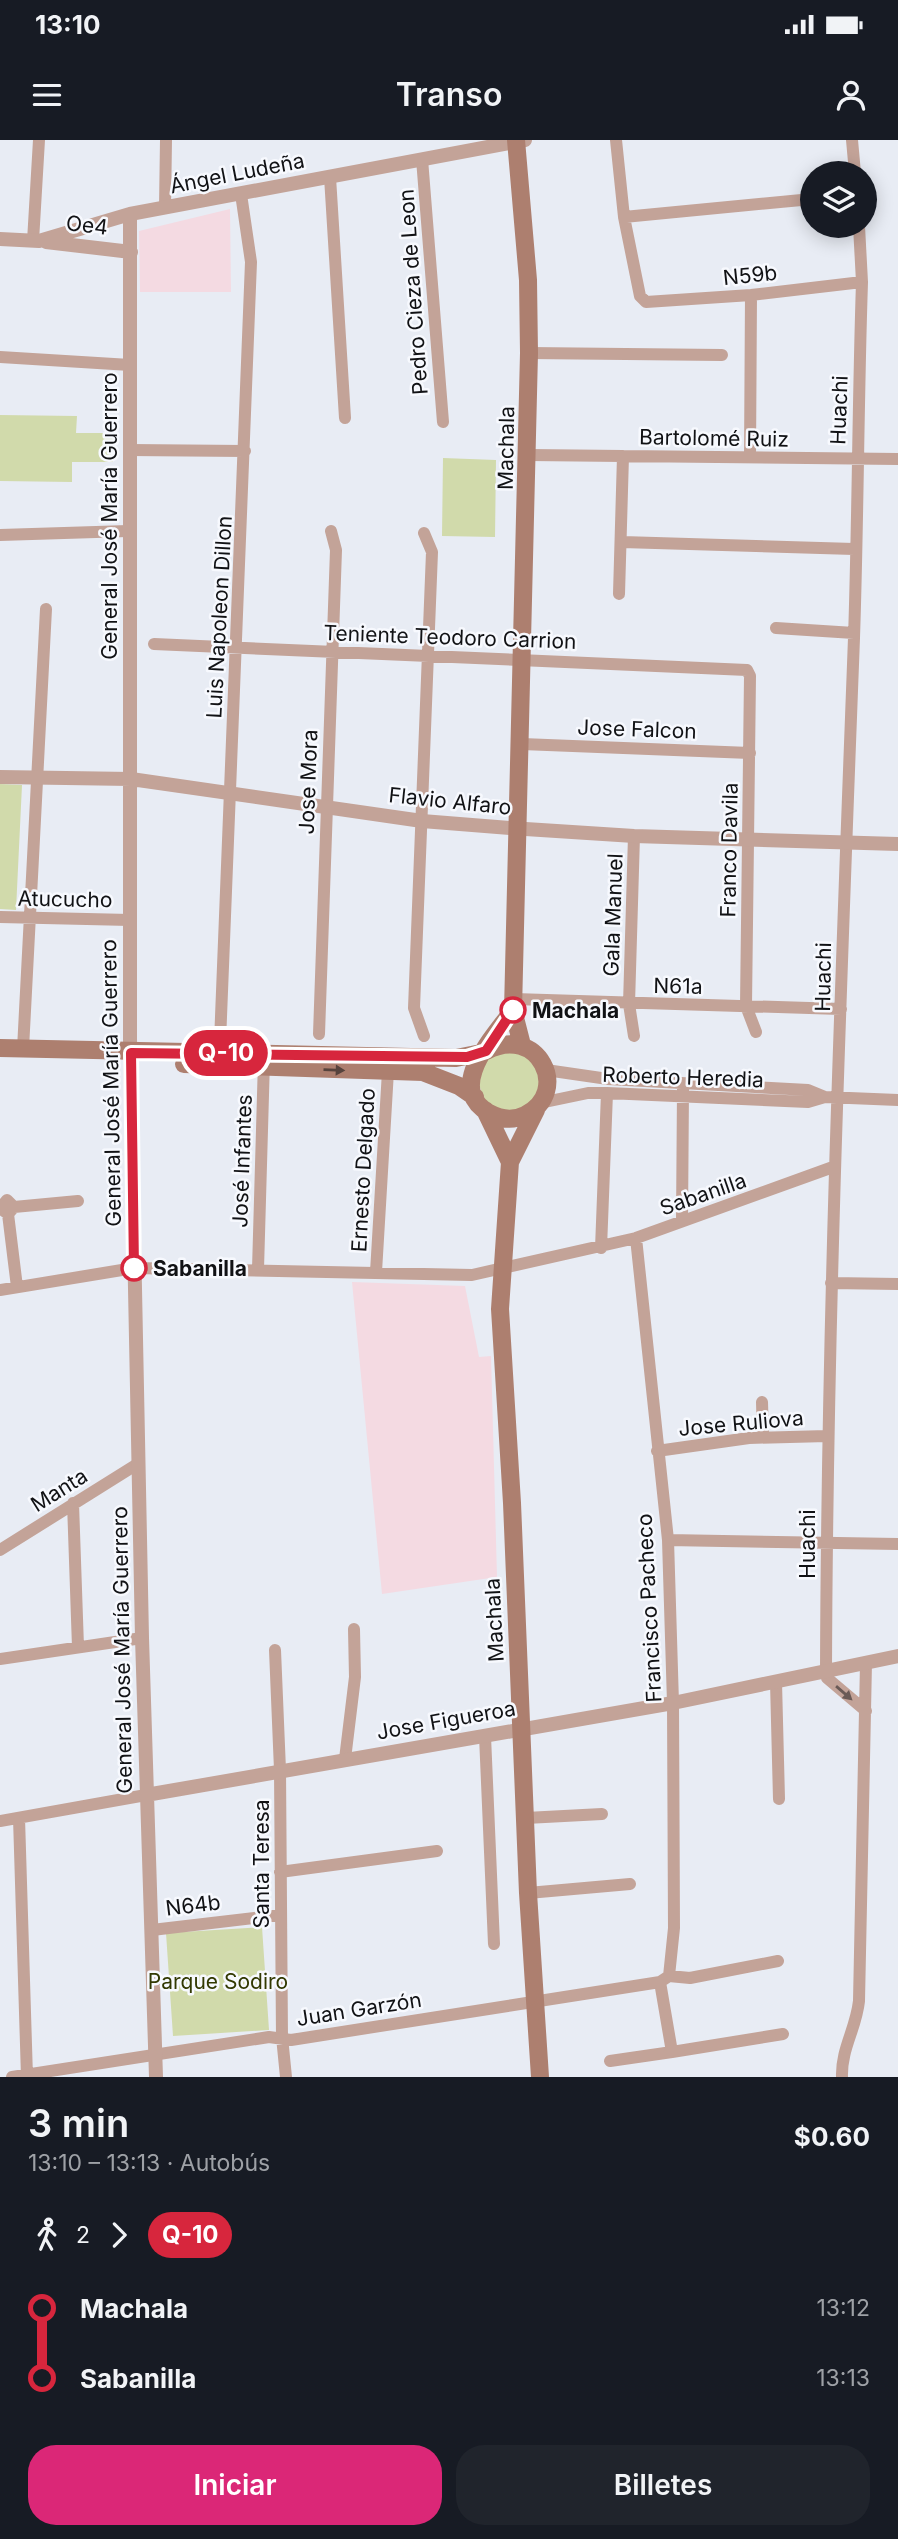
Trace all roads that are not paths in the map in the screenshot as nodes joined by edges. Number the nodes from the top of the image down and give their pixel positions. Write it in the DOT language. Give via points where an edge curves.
graph roads {
  1 [pos="39,140"];
  2 [pos="166,140"];
  3 [pos="616,140"];
  4 [pos="852,140"];
  5 [pos="519,141"];
  6 [pos="422,159"];
  7 [pos="855,161"];
  8 [pos="330,177"];
  9 [pos="241,194"];
  10 [pos="800,200"];
  11 [pos="165,208"];
  12 [pos="130,215"];
  13 [pos="624,217"];
  14 [pos="860,238"];
  15 [pos="0,239"];
  16 [pos="36,241"];
  17 [pos="131,252"];
  18 [pos="862,282"];
  19 [pos="751,295"];
  20 [pos="529,354"];
  21 [pos="722,355"];
  22 [pos="0,357"];
  23 [pos="130,365"];
  24 [pos="345,418"];
  25 [pos="443,422"];
  26 [pos="130,450"];
  27 [pos="245,451"];
  28 [pos="529,455"];
  29 [pos="623,456"];
  30 [pos="750,457"];
  31 [pos="856,458"];
  32 [pos="898,459"];
  33 [pos="128,531"];
  34 [pos="331,531"];
  35 [pos="424,533"];
  36 [pos="0,535"];
  37 [pos="622,542"];
  38 [pos="854,549"];
  39 [pos="620,594"];
  40 [pos="46,609"];
  41 [pos="776,628"];
  42 [pos="854,633"];
  43 [pos="154,644"];
  44 [pos="237,648"];
  45 [pos="332,652"];
  46 [pos="429,655"];
  47 [pos="524,659"];
  48 [pos="745,669"];
  49 [pos="522,744"];
  50 [pos="750,753"];
  51 [pos="0,777"];
  52 [pos="37,777"];
  53 [pos="131,779"];
  54 [pos="230,793"];
  55 [pos="327,807"];
  56 [pos="422,821"];
  57 [pos="517,829"];
  58 [pos="634,836"];
  59 [pos="749,839"];
  60 [pos="845,842"];
  61 [pos="898,844"];
  62 [pos="0,917"];
  63 [pos="27,918"];
  64 [pos="130,920"];
  65 [pos="513,1004"];
  66 [pos="629,1004"];
  67 [pos="746,1006"];
  68 [pos="842,1009"];
  69 [pos="756,1032"];
  70 [pos="319,1034"];
  71 [pos="424,1036"];
  72 [pos="634,1037"];
  73 [pos="220,1042"];
  74 [pos="522,1045"];
  75 [pos="0,1048"];
  76 [pos="23,1049"];
  77 [pos="484,1052"];
  78 [pos="131,1053"];
  79 [pos="264,1060"];
  80 [pos="546,1070"];
  81 [pos="388,1071"];
  82 [pos="683,1090"];
  83 [pos="607,1093"];
  84 [pos="831,1097"];
  85 [pos="898,1100"];
  86 [pos="480,1104"];
  87 [pos="538,1107"];
  88 [pos="510,1162"];
  89 [pos="833,1167"];
  90 [pos="78,1201"];
  91 [pos="6,1209"];
  92 [pos="681,1222"];
  93 [pos="636,1238"];
  94 [pos="601,1248"];
  95 [pos="134,1268"];
  96 [pos="503,1268"];
  97 [pos="258,1269"];
  98 [pos="376,1272"];
  99 [pos="831,1283"];
  100 [pos="898,1284"];
  101 [pos="17,1287"];
  102 [pos="0,1290"];
  103 [pos="762,1402"];
  104 [pos="827,1436"];
  105 [pos="763,1437"];
  106 [pos="657,1451"];
  107 [pos="139,1463"];
  108 [pos="74,1503"];
  109 [pos="668,1540"];
  110 [pos="827,1541"];
  111 [pos="898,1544"];
  112 [pos="0,1550"];
  113 [pos="354,1629"];
  114 [pos="142,1638"];
  115 [pos="78,1647"];
  116 [pos="275,1650"];
  117 [pos="898,1656"];
  118 [pos="0,1659"];
  119 [pos="866,1663"];
  120 [pos="826,1672"];
  121 [pos="776,1682"];
  122 [pos="673,1703"];
  123 [pos="866,1712"];
  124 [pos="522,1729"];
  125 [pos="485,1736"];
  126 [pos="345,1759"];
  127 [pos="281,1770"];
  128 [pos="146,1795"];
  129 [pos="779,1800"];
  130 [pos="602,1814"];
  131 [pos="19,1818"];
  132 [pos="526,1818"];
  133 [pos="0,1821"];
  134 [pos="437,1852"];
  135 [pos="280,1872"];
  136 [pos="631,1884"];
  137 [pos="528,1893"];
  138 [pos="280,1915"];
  139 [pos="152,1930"];
  140 [pos="494,1944"];
  141 [pos="778,1961"];
  142 [pos="664,1979"];
  143 [pos="535,2001"];
  144 [pos="783,2035"];
  145 [pos="282,2037"];
  146 [pos="671,2052"];
  147 [pos="155,2056"];
  148 [pos="610,2061"];
  149 [pos="27,2076"];
  150 [pos="12,2077"];
  151 [pos="156,2077"];
  152 [pos="286,2077"];
  153 [pos="540,2077"];
  154 [pos="842,2077"];
  1 -- 16 [label="street"];
  2 -- 11 [label="street"];
  3 -- 13 [label="street"];
  4 -- 7 [label="street"];
  5 -- 6 [label="street, Ángel Ludeña"];
  5 -- 20 [label="main road, Machala"];
  6 -- 8 [label="street, Ángel Ludeña"];
  6 -- 25 [label="street, Pedro Cieza de Leon"];
  8 -- 9 [label="street, Ángel Ludeña"];
  8 -- 24 [label="street"];
  9 -- 11 [label="street, Ángel Ludeña"];
  9 -- 27 [label="street, Luis Napoleon Dillon" via="251,262"];
  10 -- 13 [label="street"];
  11 -- 12 [label="street, Ángel Ludeña"];
  12 -- 16 [label="street, Ángel Ludeña"];
  12 -- 17 [label="street, General José María Guerrero"];
  13 -- 19 [label="street, N59b" via="642,299 650,303"];
  14 -- 18 [label="street, Huachi"];
  15 -- 16 [label="street, Ángel Ludeña"];
  16 -- 17 [label="street, Oe4"];
  17 -- 23 [label="street, General José María Guerrero"];
  18 -- 19 [label="street, N59b"];
  18 -- 31 [label="street, Huachi"];
  19 -- 30 [label="street"];
  20 -- 21 [label="street"];
  20 -- 28 [label="main road, Machala"];
  22 -- 23 [label="street"];
  23 -- 26 [label="street, General José María Guerrero"];
  26 -- 27 [label="street"];
  26 -- 33 [label="street, General José María Guerrero"];
  27 -- 44 [label="street, Luis Napoleon Dillon"];
  28 -- 29 [label="street, Bartolomé Ruiz"];
  28 -- 47 [label="main road, Machala"];
  29 -- 30 [label="street, Bartolomé Ruiz"];
  29 -- 37 [label="street"];
  30 -- 31 [label="street, Bartolomé Ruiz"];
  31 -- 32 [label="street, Bartolomé Ruiz"];
  31 -- 38 [label="street, Huachi"];
  33 -- 36 [label="street"];
  33 -- 53 [label="street, General José María Guerrero"];
  34 -- 45 [label="street, Jose Mora" via="336,550"];
  35 -- 46 [label="street" via="432,552"];
  37 -- 38 [label="street"];
  37 -- 39 [label="street"];
  38 -- 42 [label="street, Huachi"];
  40 -- 52 [label="street"];
  41 -- 42 [label="street"];
  42 -- 60 [label="street, Huachi"];
  43 -- 44 [label="street, Teniente Teodoro Carrion"];
  44 -- 45 [label="street, Teniente Teodoro Carrion"];
  44 -- 54 [label="street, Luis Napoleon Dillon"];
  45 -- 46 [label="street, Teniente Teodoro Carrion"];
  45 -- 55 [label="street, Jose Mora"];
  46 -- 47 [label="street, Teniente Teodoro Carrion"];
  46 -- 56 [label="street"];
  47 -- 48 [label="street, Teniente Teodoro Carrion"];
  47 -- 49 [label="main road, Machala"];
  48 -- 50 [label="street, Franco Davila" via="750,676"];
  49 -- 50 [label="street, Jose Falcon"];
  49 -- 57 [label="main road, Machala"];
  50 -- 59 [label="street, Franco Davila"];
  51 -- 52 [label="street, Flavio Alfaro"];
  52 -- 53 [label="street, Flavio Alfaro"];
  52 -- 63 [label="street"];
  53 -- 54 [label="street, Flavio Alfaro"];
  53 -- 64 [label="street, General José María Guerrero"];
  54 -- 55 [label="street, Flavio Alfaro"];
  54 -- 73 [label="street, Luis Napoleon Dillon"];
  55 -- 56 [label="street, Flavio Alfaro"];
  55 -- 70 [label="street, Jose Mora"];
  56 -- 57 [label="street, Flavio Alfaro"];
  56 -- 71 [label="street" via="414,1008"];
  57 -- 58 [label="street, Flavio Alfaro"];
  57 -- 65 [label="main road, Machala"];
  58 -- 59 [label="street, Flavio Alfaro"];
  58 -- 66 [label="street, Gala Manuel"];
  59 -- 60 [label="street, Flavio Alfaro"];
  59 -- 67 [label="street, Franco Davila"];
  60 -- 61 [label="street, Flavio Alfaro"];
  60 -- 68 [label="street, Huachi"];
  62 -- 63 [label="street, Atucucho"];
  63 -- 64 [label="street, Atucucho"];
  63 -- 76 [label="street"];
  64 -- 78 [label="street, General José María Guerrero"];
  65 -- 66 [label="street, N61a"];
  65 -- 74 [label="main road, Machala"];
  65 -- 77 [label="main road"];
  66 -- 67 [label="street, N61a"];
  66 -- 72 [label="street, Gala Manuel"];
  67 -- 68 [label="street, N61a"];
  67 -- 69 [label="street, Franco Davila"];
  68 -- 84 [label="street, Huachi"];
  74 -- 77 [label="main road" via="497,1045"];
  74 -- 80 [label="main road" via="541,1059"];
  75 -- 76 [label="main road"];
  76 -- 78 [label="main road"];
  77 -- 79 [label="main road" via="456,1058"];
  77 -- 86 [label="main road" via="471,1078"];
  78 -- 79 [label="main road"];
  78 -- 95 [label="street, General José María Guerrero"];
  79 -- 81 [label="main road, one-way"];
  79 -- 97 [label="street, José Infantes"];
  80 -- 82 [label="street, Roberto Heredia"];
  80 -- 87 [label="main road" via="545,1093"];
  81 -- 86 [label="main road" via="432,1074 459,1086"];
  81 -- 98 [label="street, Ernesto Delgado"];
  82 -- 83 [label="street, Roberto Heredia"];
  82 -- 84 [label="street, Roberto Heredia" via="808,1102"];
  82 -- 92 [label="street"];
  83 -- 87 [label="street, Roberto Heredia" via="588,1093"];
  83 -- 94 [label="street"];
  84 -- 85 [label="street, Roberto Heredia"];
  84 -- 89 [label="street, Huachi"];
  86 -- 87 [label="main road" via="508,1119"];
  86 -- 88 [label="main road, Machala"];
  87 -- 88 [label="main road, Machala"];
  88 -- 96 [label="main road, Machala"];
  89 -- 92 [label="street, Sabanilla"];
  89 -- 99 [label="street, Huachi"];
  90 -- 91 [label="street"];
  91 -- 101 [label="street"];
  92 -- 93 [label="street, Sabanilla"];
  93 -- 94 [label="street, Sabanilla"];
  93 -- 106 [label="street, Francisco Pacheco"];
  94 -- 96 [label="street, Sabanilla"];
  95 -- 97 [label="street, Sabanilla"];
  95 -- 101 [label="street, Sabanilla"];
  95 -- 107 [label="street, General José María Guerrero"];
  96 -- 98 [label="street, Sabanilla" via="472,1275"];
  96 -- 124 [label="main road, Machala" via="500,1309"];
  97 -- 98 [label="street, Sabanilla"];
  99 -- 100 [label="street"];
  99 -- 104 [label="street, Huachi"];
  101 -- 102 [label="street, Sabanilla"];
  103 -- 105 [label="street"];
  104 -- 105 [label="street, Jose Ruliova"];
  104 -- 110 [label="street, Huachi"];
  105 -- 106 [label="street, Jose Ruliova"];
  106 -- 109 [label="street, Francisco Pacheco"];
  107 -- 108 [label="street, Manta"];
  107 -- 114 [label="street, General José María Guerrero"];
  108 -- 112 [label="street, Manta"];
  108 -- 115 [label="street"];
  109 -- 110 [label="street"];
  109 -- 122 [label="street, Francisco Pacheco"];
  110 -- 111 [label="street"];
  110 -- 120 [label="street, Huachi"];
  113 -- 126 [label="street" via="355,1677"];
  114 -- 115 [label="street"];
  114 -- 128 [label="street, General José María Guerrero"];
  115 -- 118 [label="street"];
  116 -- 127 [label="street, Santa Teresa"];
  117 -- 119 [label="street, Jose Figueroa"];
  119 -- 120 [label="street, Jose Figueroa"];
  119 -- 123 [label="street"];
  120 -- 121 [label="street, Jose Figueroa"];
  120 -- 123 [label="street, one-way" via="827,1678"];
  121 -- 122 [label="street, Jose Figueroa"];
  121 -- 129 [label="street"];
  122 -- 124 [label="street, Jose Figueroa"];
  122 -- 142 [label="street, Francisco Pacheco" via="674,1950"];
  123 -- 154 [label="street" via="859,2001 856,2027 842,2057"];
  124 -- 125 [label="street, Jose Figueroa"];
  124 -- 132 [label="main road, Machala"];
  125 -- 126 [label="street, Jose Figueroa"];
  125 -- 140 [label="street"];
  126 -- 127 [label="street, Jose Figueroa"];
  127 -- 128 [label="street, Jose Figueroa"];
  127 -- 135 [label="street, Santa Teresa"];
  128 -- 131 [label="street, Jose Figueroa"];
  128 -- 139 [label="street, General José María Guerrero"];
  130 -- 132 [label="street"];
  131 -- 133 [label="street, Jose Figueroa"];
  131 -- 149 [label="street"];
  132 -- 137 [label="main road, Machala"];
  134 -- 135 [label="street"];
  135 -- 138 [label="street, Santa Teresa"];
  136 -- 137 [label="street"];
  137 -- 143 [label="main road, Machala"];
  138 -- 139 [label="street, N64b"];
  138 -- 145 [label="street, Santa Teresa"];
  139 -- 147 [label="street, General José María Guerrero"];
  141 -- 142 [label="street, Juan Garzón"];
  142 -- 143 [label="street, Juan Garzón"];
  142 -- 146 [label="street, Francisco Pacheco"];
  143 -- 145 [label="street, Juan Garzón" via="291,2040"];
  143 -- 153 [label="main road, Machala"];
  144 -- 146 [label="street"];
  145 -- 147 [label="street, Juan Garzón"];
  145 -- 152 [label="street, Santa Teresa"];
  146 -- 148 [label="street"];
  147 -- 149 [label="street, Juan Garzón"];
  147 -- 151 [label="street, General José María Guerrero"];
  149 -- 150 [label="street, Juan Garzón"];
}
